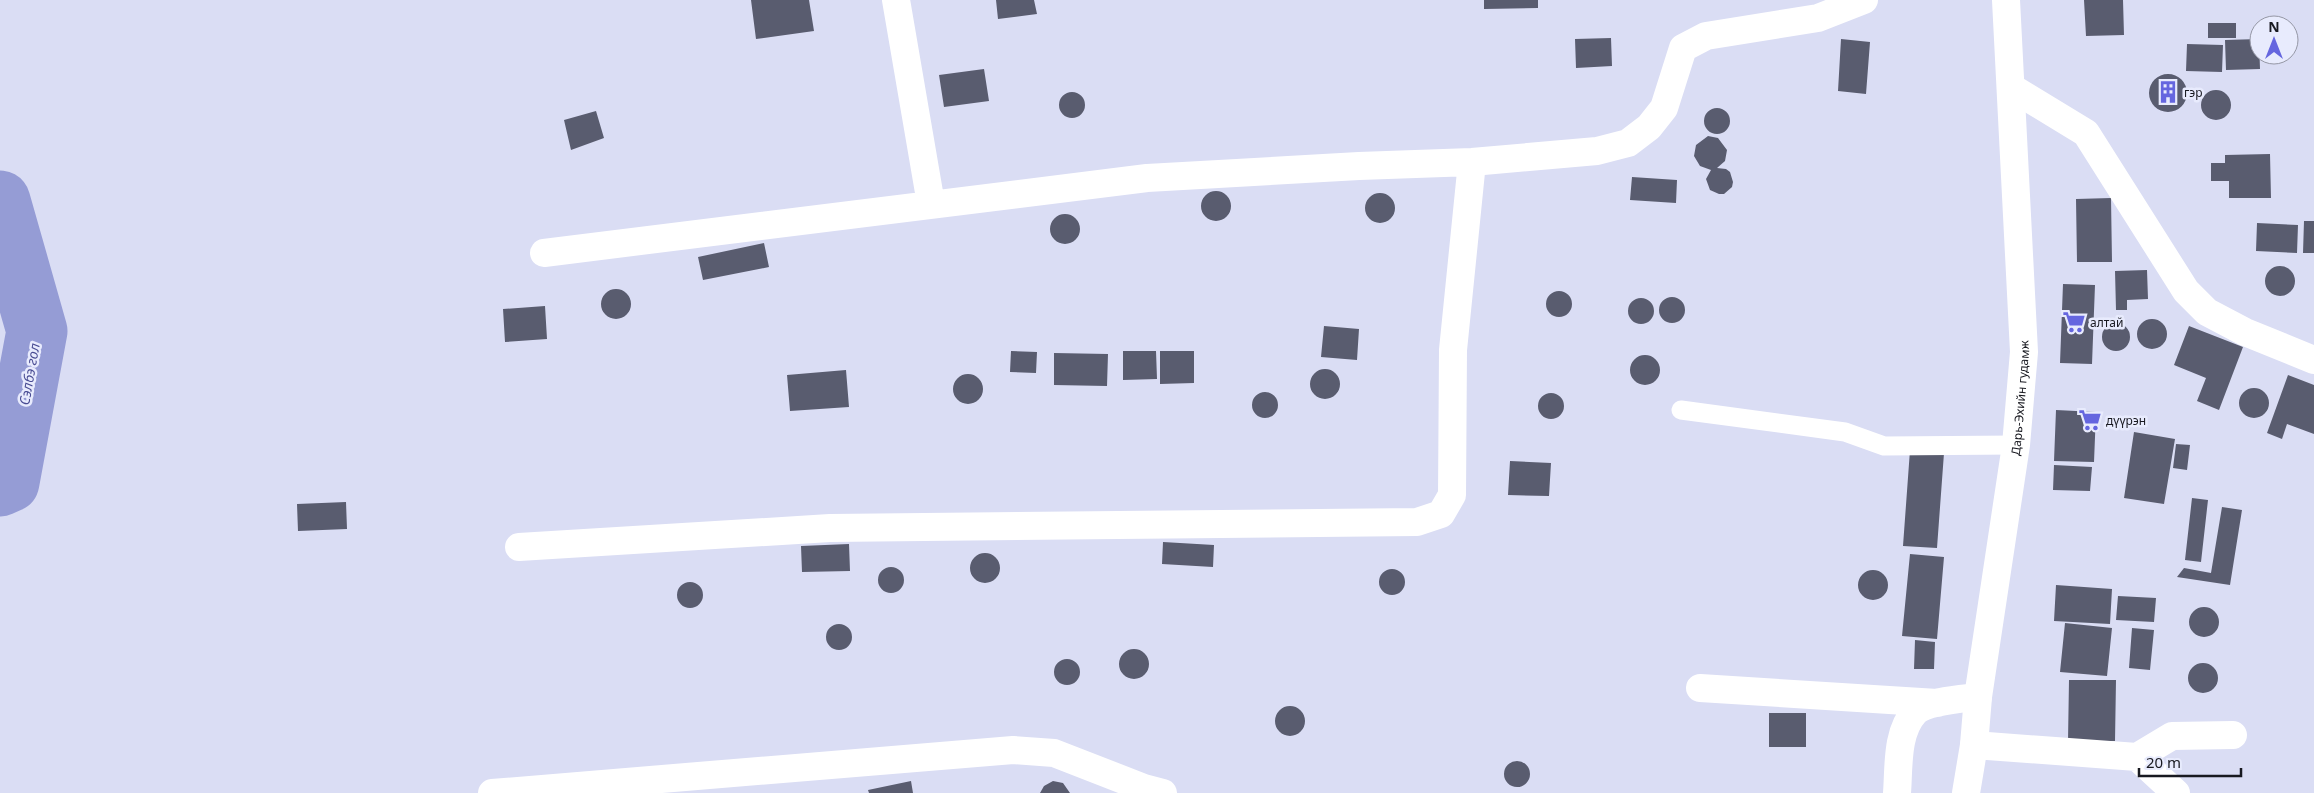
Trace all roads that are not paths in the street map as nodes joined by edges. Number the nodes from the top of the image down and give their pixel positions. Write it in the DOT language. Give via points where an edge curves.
graph roads {
  1 [pos="896,0"];
  2 [pos="1864,0"];
  3 [pos="2006,0"];
  4 [pos="2012,88"];
  5 [pos="1472,162"];
  6 [pos="931,204"];
  7 [pos="544,252"];
  8 [pos="2314,360"];
  9 [pos="1681,410"];
  10 [pos="2016,445"];
  11 [pos="519,547"];
  12 [pos="1700,688"];
  13 [pos="1978,697"];
  14 [pos="1937,703"];
  15 [pos="2234,735"];
  16 [pos="1974,745"];
  17 [pos="2137,757"];
  18 [pos="492,793"];
  19 [pos="1163,793"];
  20 [pos="1897,793"];
  21 [pos="1966,793"];
  22 [pos="2176,793"];
  1 -- 6 [label="street"];
  2 -- 5 [label="street" via="1818,18 1706,36 1682,48 1664,108 1649,127 1628,143 1597,151"];
  3 -- 4 [label="street, Дарь-Эхийн гудамж"];
  4 -- 8 [label="street" via="2086,133 2186,291 2207,312 2245,332"];
  4 -- 10 [label="street, Дарь-Эхийн гудамж" via="2024,352"];
  5 -- 6 [label="street" via="1147,178"];
  5 -- 11 [label="street" via="1453,350 1452,495 1441,514 1417,522 830,528"];
  6 -- 7 [label="street"];
  9 -- 10 [label="lane" via="1845,432 1884,446"];
  10 -- 13 [label="street, Дарь-Эхийн гудамж"];
  12 -- 14 [label="street"];
  13 -- 14 [label="street"];
  13 -- 16 [label="street, Дарь-Эхийн гудамж"];
  14 -- 20 [label="street" via="1916,711 1903,731"];
  15 -- 17 [label="street" via="2172,736"];
  16 -- 17 [label="street"];
  16 -- 21 [label="street, Дарь-Эхийн гудамж"];
  17 -- 22 [label="street"];
  18 -- 19 [label="street" via="1013,750 1054,753"];
}
